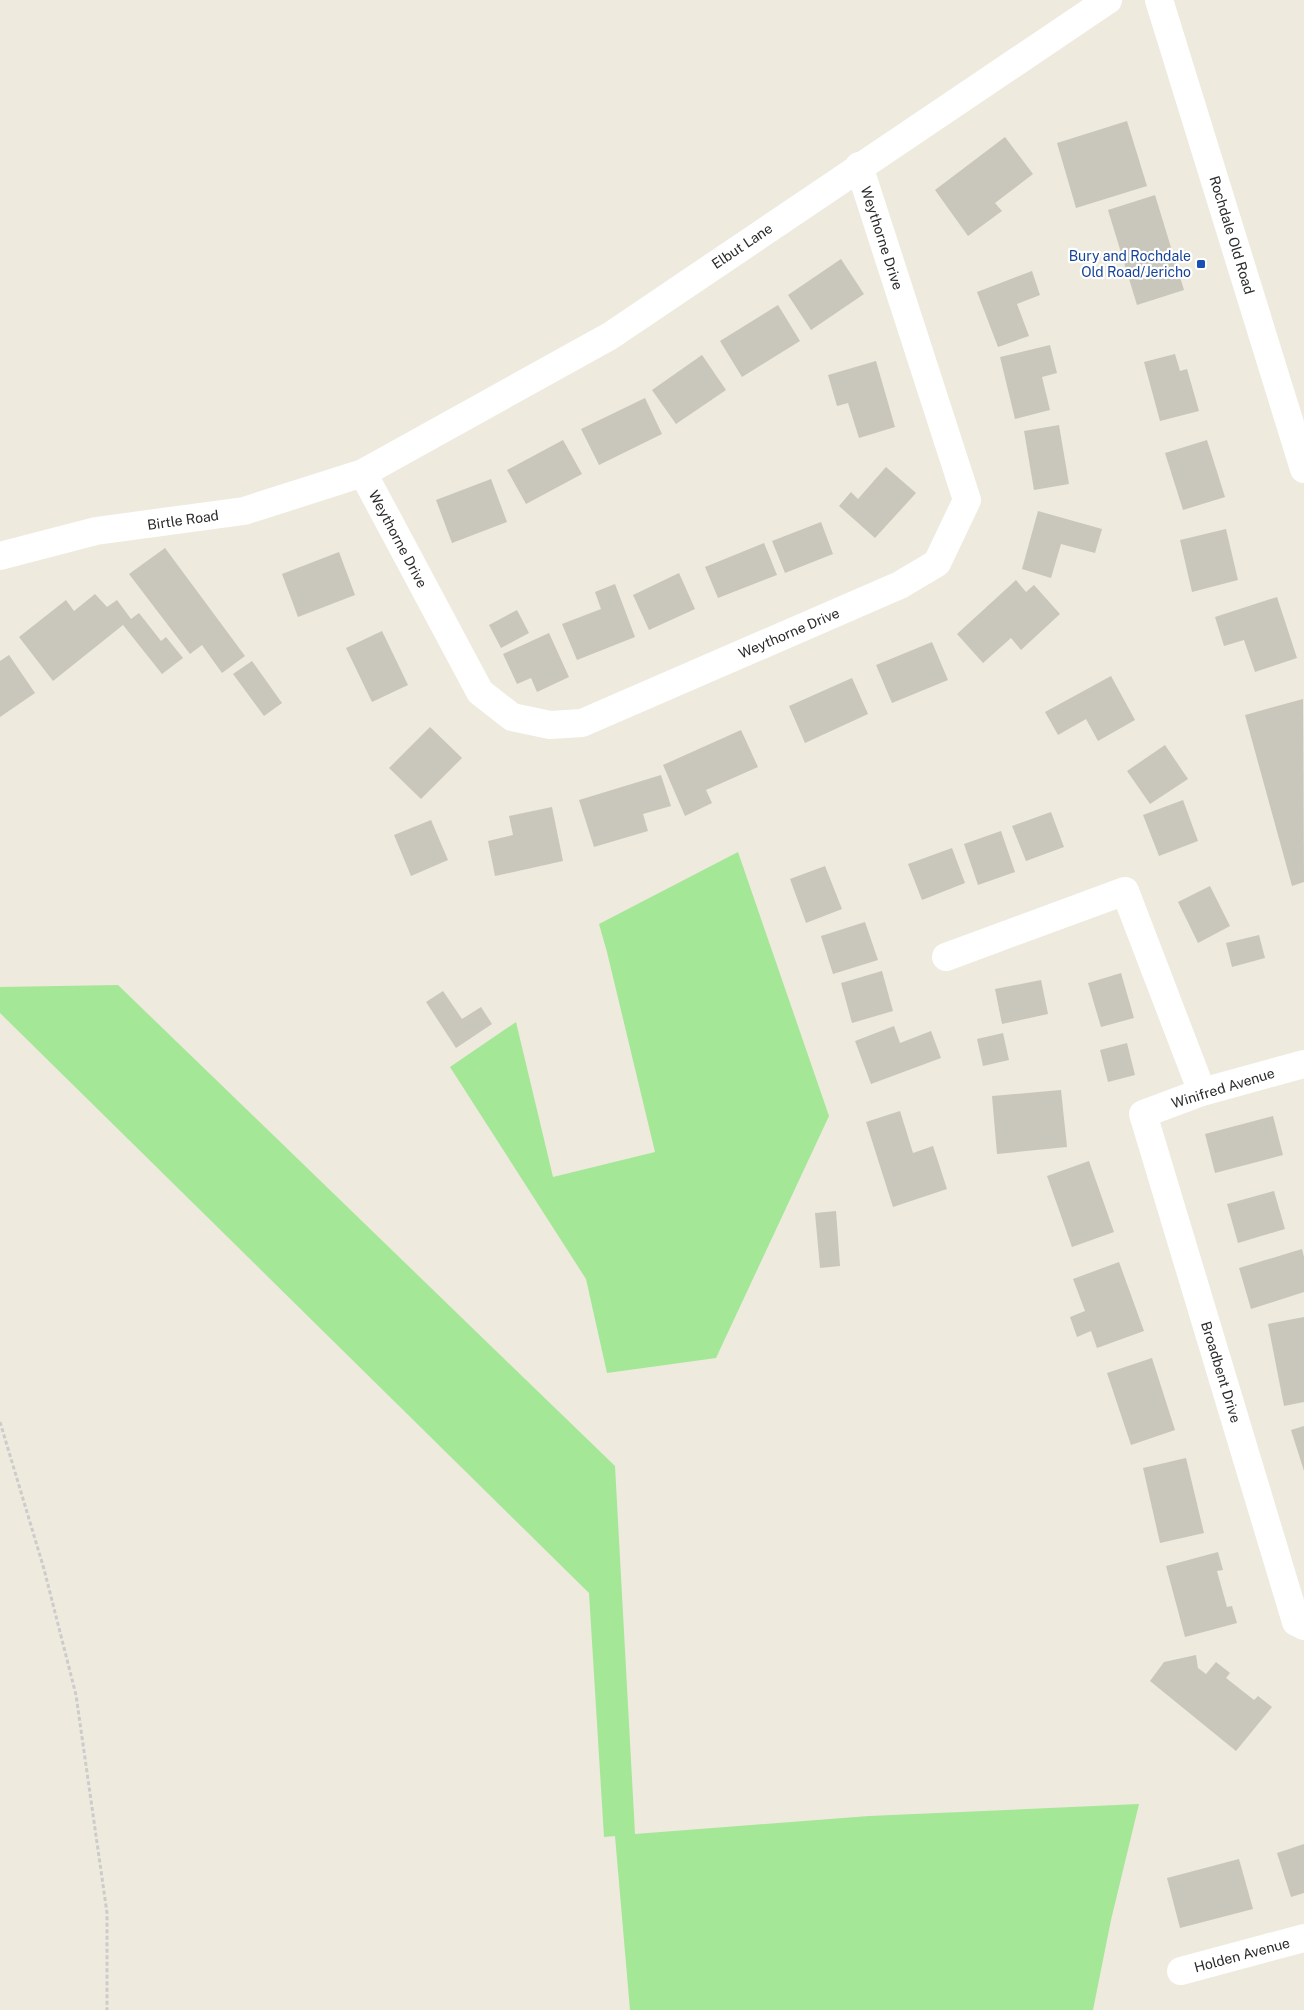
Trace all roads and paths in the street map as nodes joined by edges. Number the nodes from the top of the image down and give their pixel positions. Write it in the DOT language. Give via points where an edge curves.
graph roads {
  1 [pos="1108,0"];
  2 [pos="1159,0"];
  3 [pos="859,166"];
  4 [pos="1304,469"];
  5 [pos="363,473"];
  6 [pos="0,556"];
  7 [pos="946,957"];
  8 [pos="1304,1064"];
  9 [pos="1202,1092"];
  10 [pos="1143,1114"];
  11 [pos="0,1422"];
  12 [pos="1304,1626"];
  13 [pos="1304,1938"];
  14 [pos="1180,1972"];
  15 [pos="107,2010"];
  1 -- 3 [label="street, Elbut Lane"];
  2 -- 4 [label="street, Rochdale Old Road"];
  3 -- 5 [label="street, Elbut Lane" via="610,336"];
  3 -- 5 [label="street, Weythorne Drive" via="967,500 937,563 900,585 582,723 550,725 512,717 480,692"];
  5 -- 6 [label="street, Birtle Road" via="244,511 96,531"];
  7 -- 9 [label="street" via="1125,891"];
  8 -- 9 [label="street, Winifred Avenue"];
  9 -- 10 [label="street, Winifred Avenue"];
  10 -- 12 [label="street, Broadbent Drive" via="1296,1622"];
  11 -- 15 [label="path" via="44,1569 76,1695 107,1914"];
  13 -- 14 [label="street, Holden Avenue"];
}
